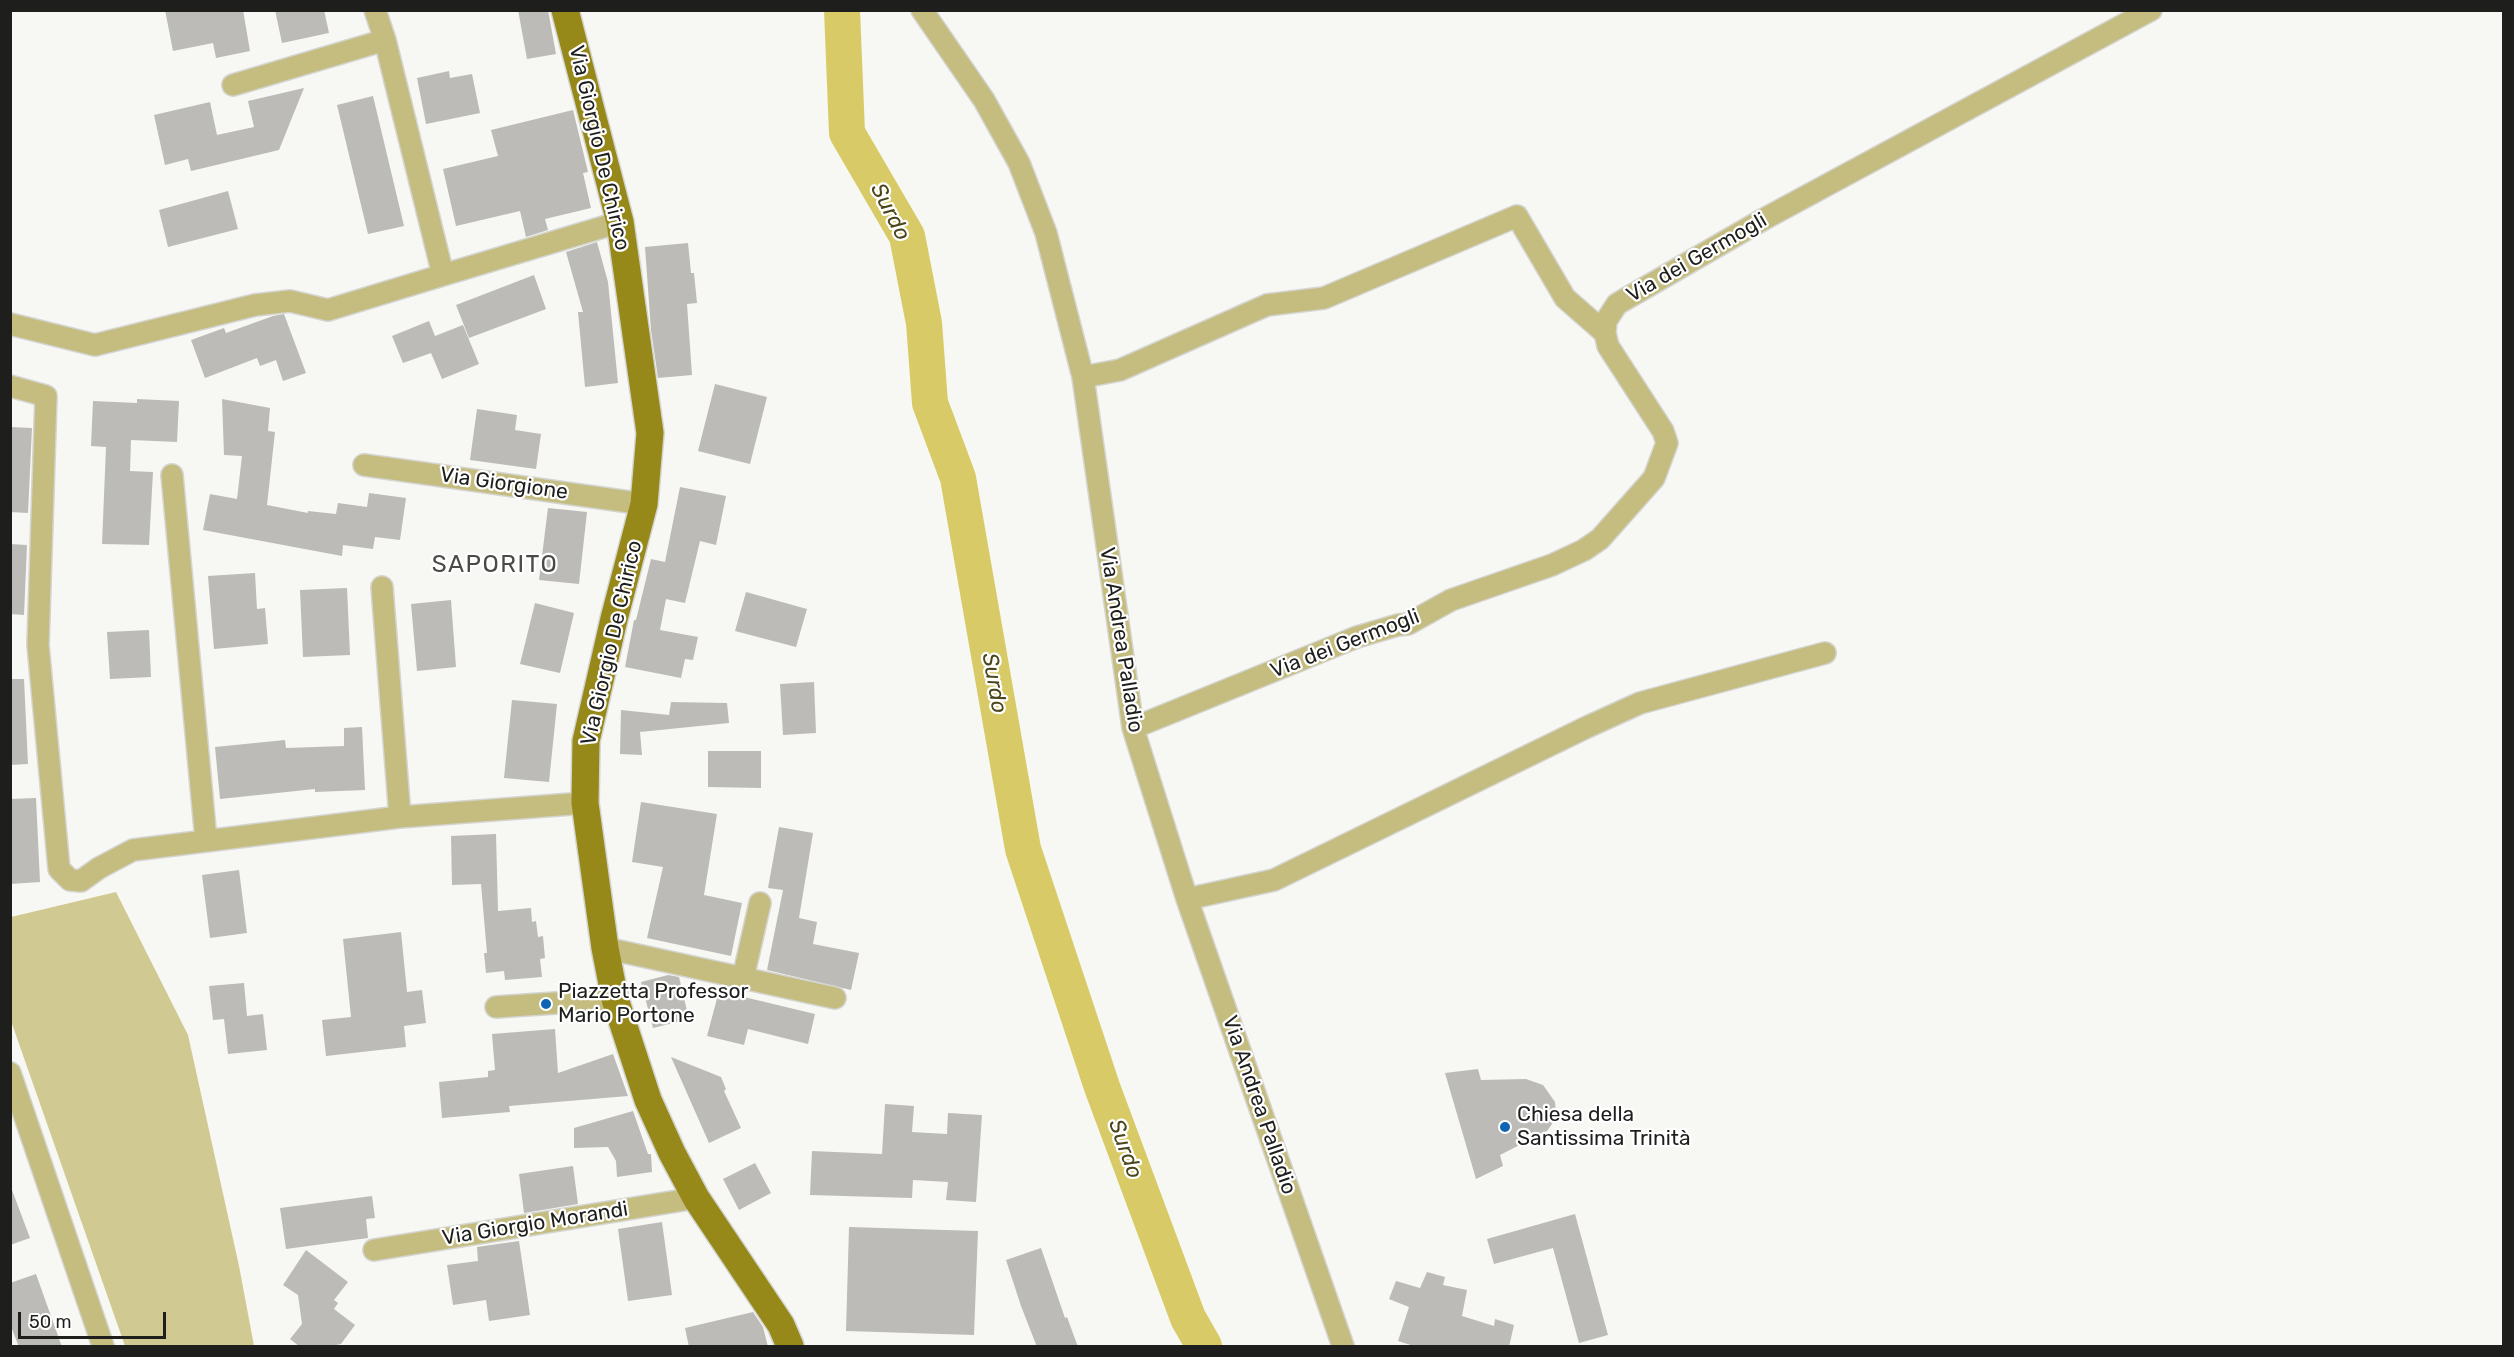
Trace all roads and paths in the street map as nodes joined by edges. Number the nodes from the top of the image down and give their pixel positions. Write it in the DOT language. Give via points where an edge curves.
graph roads {
  1 [pos="375,10"];
  2 [pos="565,10"];
  3 [pos="922,10"];
  4 [pos="2151,10"];
  5 [pos="385,40"];
  6 [pos="233,85"];
  7 [pos="621,222"];
  8 [pos="443,275"];
  9 [pos="10,324"];
  10 [pos="1605,333"];
  11 [pos="1083,377"];
  12 [pos="10,386"];
  13 [pos="364,465"];
  14 [pos="171,475"];
  15 [pos="644,504"];
  16 [pos="382,587"];
  17 [pos="1825,653"];
  18 [pos="1132,728"];
  19 [pos="585,803"];
  20 [pos="400,817"];
  21 [pos="206,840"];
  22 [pos="1187,899"];
  23 [pos="760,903"];
  24 [pos="605,948"];
  25 [pos="743,978"];
  26 [pos="835,998"];
  27 [pos="615,999"];
  28 [pos="496,1007"];
  29 [pos="10,1073"];
  30 [pos="696,1198"];
  31 [pos="374,1250"];
  32 [pos="103,1347"];
  33 [pos="790,1347"];
  34 [pos="1343,1347"];
  1 -- 5 [label="street"];
  2 -- 7 [label="main road, Via Giorgio De Chirico"];
  3 -- 11 [label="street, Via Andrea Palladio" via="984,100 1019,163 1046,233"];
  4 -- 10 [label="street, Via dei Germogli" via="1654,281 1617,304 1606,321"];
  5 -- 6 [label="street"];
  5 -- 8 [label="street"];
  7 -- 8 [label="street"];
  7 -- 15 [label="main road, Via Giorgio De Chirico" via="650,433"];
  8 -- 9 [label="street" via="328,310 290,301 255,305 95,345"];
  10 -- 11 [label="street" via="1565,298 1517,216 1324,298 1267,305 1120,370"];
  10 -- 18 [label="street, Via dei Germogli" via="1608,346 1663,431 1667,444 1654,478 1600,539 1552,565 1451,600 1408,624 1357,637"];
  11 -- 18 [label="street, Via Andrea Palladio"];
  12 -- 21 [label="street" via="46,396 39,645 59,869 70,880 81,881 134,850"];
  13 -- 15 [label="street, Via Giorgione"];
  14 -- 21 [label="street"];
  15 -- 19 [label="main road, Via Giorgio De Chirico" via="586,741"];
  16 -- 20 [label="street"];
  17 -- 22 [label="street" via="1640,704 1274,880"];
  18 -- 22 [label="street, Via Andrea Palladio"];
  19 -- 20 [label="street"];
  19 -- 24 [label="main road, Via Giorgio De Chirico"];
  20 -- 21 [label="street"];
  22 -- 34 [label="street, Via Andrea Palladio"];
  23 -- 25 [label="street"];
  24 -- 25 [label="street"];
  24 -- 27 [label="main road, Via Giorgio De Chirico"];
  25 -- 26 [label="street"];
  27 -- 28 [label="street"];
  27 -- 30 [label="main road, Via Giorgio De Chirico" via="648,1100"];
  29 -- 32 [label="street"];
  30 -- 31 [label="street, Via Giorgio Morandi"];
  30 -- 33 [label="main road, Via Giorgio De Chirico" via="782,1325"];
}
